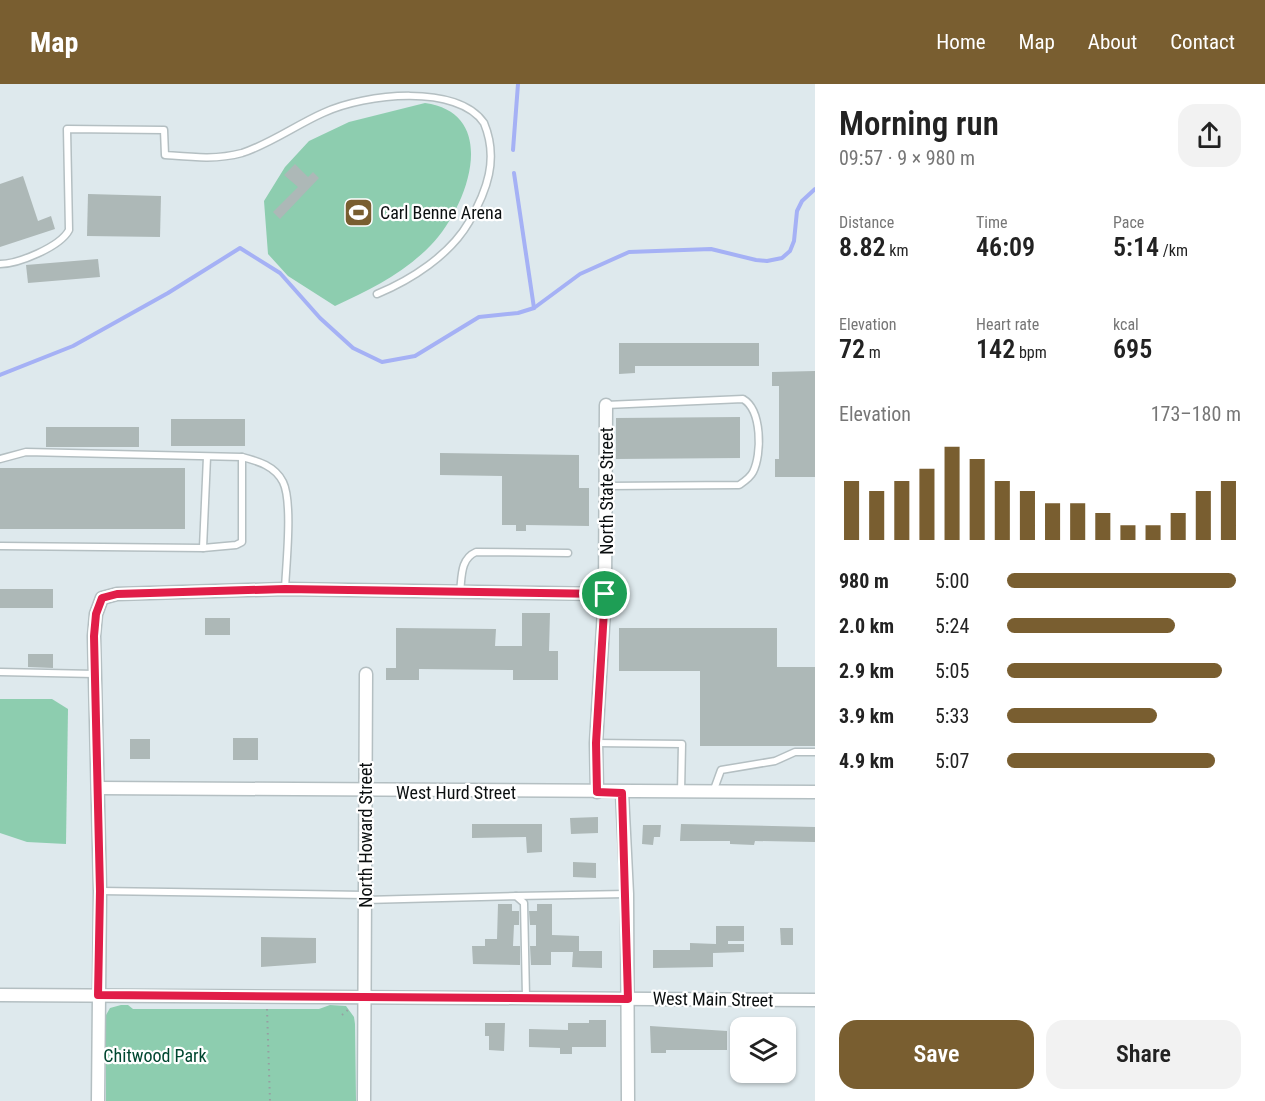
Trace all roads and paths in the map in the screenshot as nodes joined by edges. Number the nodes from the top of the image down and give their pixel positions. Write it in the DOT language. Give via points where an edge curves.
graph roads {
  1 [pos="0,264"];
  2 [pos="377,294"];
  3 [pos="606,405"];
  4 [pos="207,457"];
  5 [pos="242,457"];
  6 [pos="0,459"];
  7 [pos="606,486"];
  8 [pos="0,546"];
  9 [pos="203,548"];
  10 [pos="568,553"];
  11 [pos="285,589"];
  12 [pos="460,592"];
  13 [pos="605,594"];
  14 [pos="0,672"];
  15 [pos="96,674"];
  16 [pos="366,674"];
  17 [pos="596,743"];
  18 [pos="815,752"];
  19 [pos="98,788"];
  20 [pos="364,791"];
  21 [pos="597,792"];
  22 [pos="681,792"];
  23 [pos="713,792"];
  24 [pos="815,792"];
  25 [pos="622,793"];
  26 [pos="100,891"];
  27 [pos="627,894"];
  28 [pos="516,896"];
  29 [pos="365,897"];
  30 [pos="0,995"];
  31 [pos="98,995"];
  32 [pos="364,996"];
  33 [pos="526,997"];
  34 [pos="628,999"];
  35 [pos="815,1000"];
  36 [pos="267,1009"];
  37 [pos="98,1101"];
  38 [pos="270,1101"];
  39 [pos="364,1101"];
  40 [pos="628,1101"];
  1 -- 2 [label="lane" via="13,264 34,254 64,239 69,230 67,129 165,130 165,155 225,157 245,152 324,112 360,99 416,88 451,93 466,100 483,122 492,154 487,188 467,226 438,256 405,281"];
  3 -- 7 [label="street, North State Street"];
  3 -- 7 [label="lane" via="743,399 755,410 758,421 757,463 753,474 739,485"];
  4 -- 5 [label="lane"];
  4 -- 6 [label="lane" via="26,452"];
  4 -- 9 [label="lane"];
  5 -- 9 [label="lane" via="242,542"];
  5 -- 11 [label="lane" via="266,464 283,482 287,509"];
  7 -- 13 [label="street, North State Street"];
  8 -- 9 [label="lane"];
  10 -- 12 [label="lane" via="476,552 469,555 463,566"];
  11 -- 12 [label="street"];
  11 -- 15 [label="street" via="117,594 102,598 96,614"];
  12 -- 13 [label="street"];
  13 -- 17 [label="street, North State Street"];
  14 -- 15 [label="lane"];
  15 -- 19 [label="street"];
  16 -- 20 [label="street, North Howard Street"];
  17 -- 21 [label="street, North State Street"];
  17 -- 22 [label="lane" via="682,744"];
  18 -- 23 [label="lane" via="795,752 776,761 721,770"];
  19 -- 20 [label="street, West Hurd Street"];
  19 -- 26 [label="street"];
  20 -- 21 [label="street, West Hurd Street"];
  20 -- 29 [label="street, North Howard Street"];
  21 -- 25 [label="street, West Hurd Street"];
  22 -- 23 [label="street, West Hurd Street"];
  22 -- 25 [label="street, West Hurd Street"];
  23 -- 24 [label="street, West Hurd Street"];
  25 -- 27 [label="street"];
  26 -- 29 [label="lane"];
  26 -- 31 [label="street"];
  27 -- 28 [label="lane"];
  27 -- 34 [label="street"];
  28 -- 29 [label="lane"];
  28 -- 33 [label="lane" via="524,903"];
  29 -- 32 [label="street, North Howard Street"];
  30 -- 31 [label="street, West Main Street"];
  31 -- 32 [label="street, West Main Street"];
  31 -- 37 [label="street"];
  32 -- 33 [label="street, West Main Street"];
  32 -- 39 [label="street, North Howard Street"];
  33 -- 34 [label="street, West Main Street"];
  34 -- 35 [label="street, West Main Street"];
  34 -- 40 [label="street"];
  36 -- 38 [label="path"];
}
